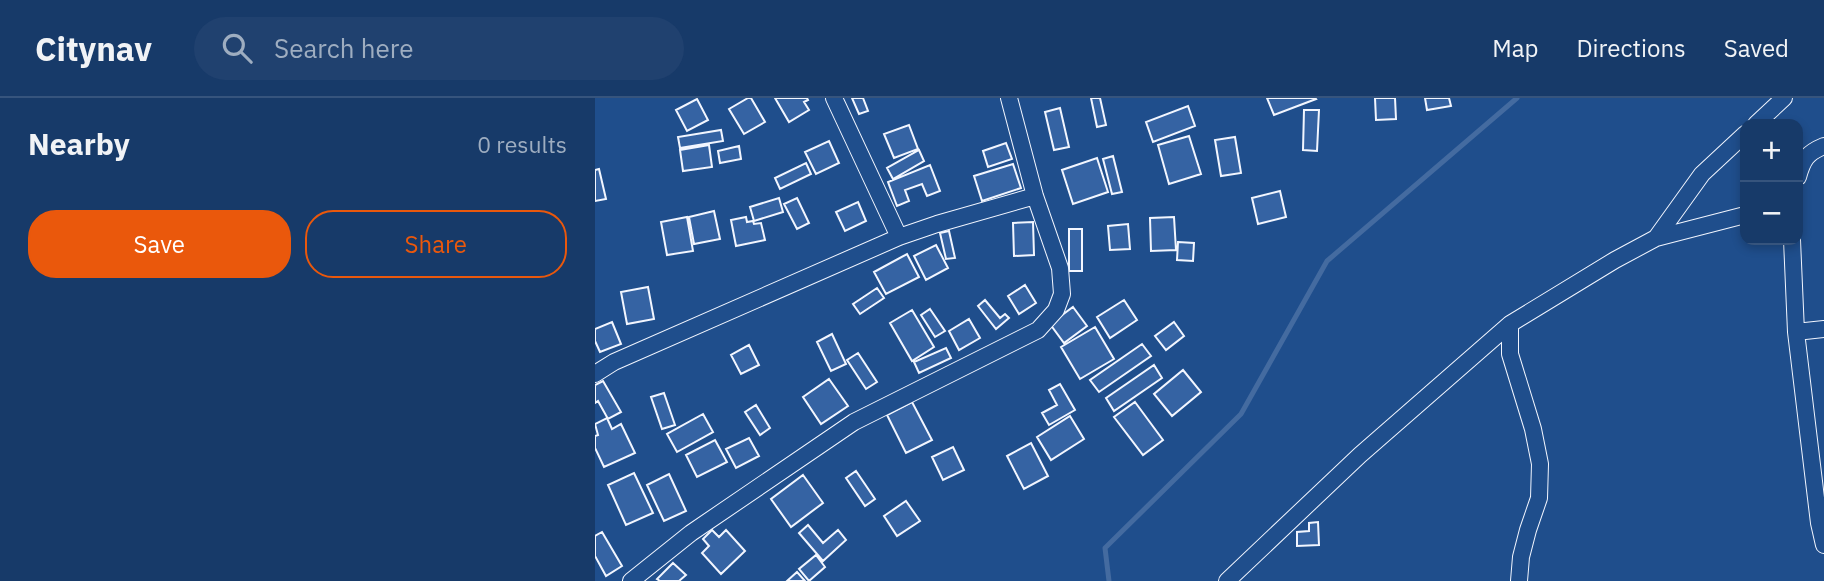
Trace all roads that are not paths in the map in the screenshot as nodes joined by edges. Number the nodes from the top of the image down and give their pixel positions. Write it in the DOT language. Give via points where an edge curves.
graph roads {
  1 [pos="834,98"];
  2 [pos="1009,98"];
  3 [pos="1784,98"];
  4 [pos="1761,119"];
  5 [pos="1740,139"];
  6 [pos="1824,146"];
  7 [pos="1803,161"];
  8 [pos="1035,196"];
  9 [pos="1740,216"];
  10 [pos="898,237"];
  11 [pos="1656,238"];
  12 [pos="1792,245"];
  13 [pos="1510,324"];
  14 [pos="1824,329"];
  15 [pos="1796,332"];
  16 [pos="595,374"];
  17 [pos="1822,523"];
  18 [pos="1824,545"];
  19 [pos="631,581"];
  20 [pos="1227,581"];
  21 [pos="1519,581"];
  1 -- 10 [label="street"];
  2 -- 8 [label="street"];
  3 -- 4 [label="street"];
  5 -- 11 [label="street" via="1702,174"];
  6 -- 7 [label="street"];
  8 -- 10 [label="street"];
  8 -- 19 [label="street" via="1060,268 1062,294 1056,310 1038,330 854,422 691,533"];
  9 -- 11 [label="street"];
  10 -- 16 [label="street"];
  11 -- 13 [label="street"];
  12 -- 15 [label="street"];
  13 -- 20 [label="street" via="1360,455"];
  13 -- 21 [label="street" via="1510,354 1540,464 1539,498 1521,557"];
  14 -- 15 [label="street"];
  15 -- 17 [label="street"];
  17 -- 18 [label="street"];
}
